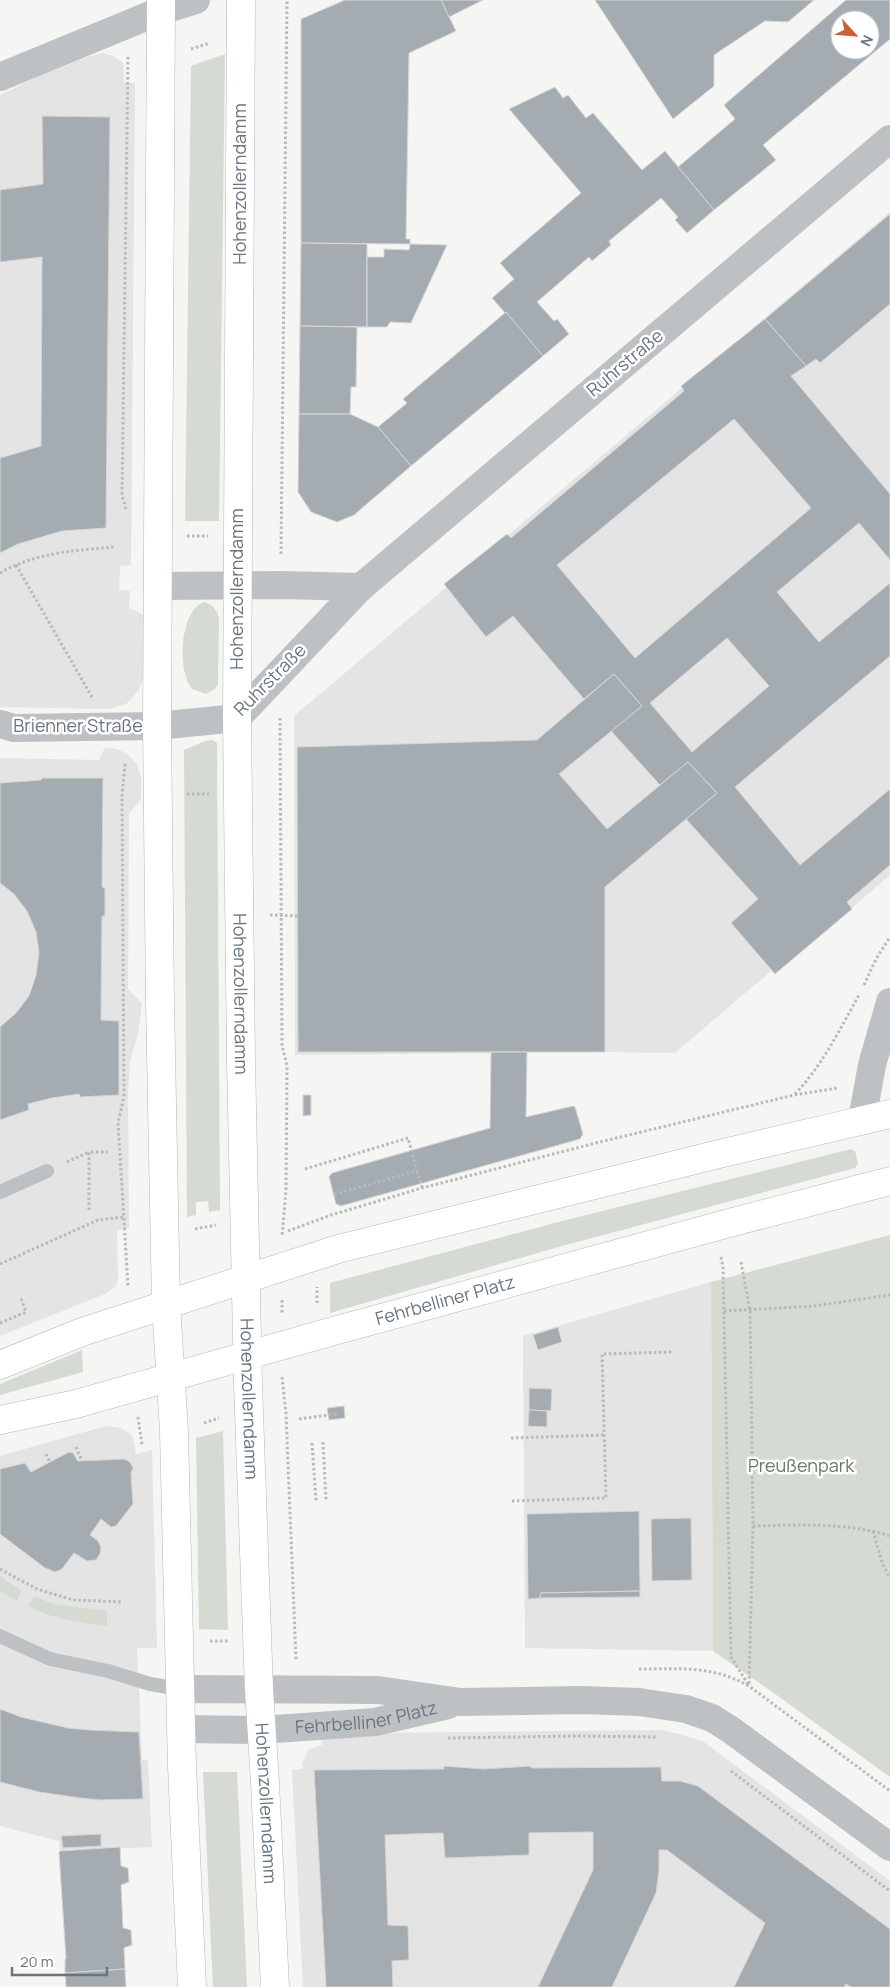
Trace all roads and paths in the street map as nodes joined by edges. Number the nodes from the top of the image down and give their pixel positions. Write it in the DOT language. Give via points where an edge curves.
graph roads {
  1 [pos="196,0"];
  2 [pos="241,0"];
  3 [pos="287,0"];
  4 [pos="160,5"];
  5 [pos="216,41"];
  6 [pos="191,49"];
  7 [pos="0,77"];
  8 [pos="127,84"];
  9 [pos="890,139"];
  10 [pos="122,495"];
  11 [pos="281,517"];
  12 [pos="186,536"];
  13 [pos="211,536"];
  14 [pos="115,547"];
  15 [pos="16,565"];
  16 [pos="0,574"];
  17 [pos="237,585"];
  18 [pos="157,586"];
  19 [pos="361,587"];
  20 [pos="92,698"];
  21 [pos="280,713"];
  22 [pos="237,718"];
  23 [pos="0,724"];
  24 [pos="157,726"];
  25 [pos="125,762"];
  26 [pos="217,793"];
  27 [pos="184,794"];
  28 [pos="890,938"];
  29 [pos="890,1002"];
  30 [pos="824,1090"];
  31 [pos="794,1095"];
  32 [pos="890,1114"];
  33 [pos="862,1120"];
  34 [pos="108,1152"];
  35 [pos="305,1169"];
  36 [pos="47,1171"];
  37 [pos="417,1171"];
  38 [pos="890,1181"];
  39 [pos="423,1189"];
  40 [pos="286,1190"];
  41 [pos="0,1192"];
  42 [pos="332,1195"];
  43 [pos="89,1210"];
  44 [pos="331,1215"];
  45 [pos="124,1217"];
  46 [pos="220,1225"];
  47 [pos="125,1229"];
  48 [pos="187,1231"];
  49 [pos="721,1257"];
  50 [pos="741,1262"];
  51 [pos="0,1264"];
  52 [pos="246,1279"];
  53 [pos="890,1294"];
  54 [pos="20,1298"];
  55 [pos="166,1305"];
  56 [pos="750,1310"];
  57 [pos="724,1311"];
  58 [pos="0,1323"];
  59 [pos="672,1352"];
  60 [pos="248,1355"];
  61 [pos="0,1365"];
  62 [pos="172,1377"];
  63 [pos="286,1413"];
  64 [pos="336,1414"];
  65 [pos="223,1417"];
  66 [pos="299,1419"];
  67 [pos="0,1420"];
  68 [pos="196,1425"];
  69 [pos="604,1435"];
  70 [pos="510,1438"];
  71 [pos="323,1442"];
  72 [pos="312,1443"];
  73 [pos="76,1447"];
  74 [pos="46,1454"];
  75 [pos="82,1461"];
  76 [pos="50,1462"];
  77 [pos="316,1500"];
  78 [pos="326,1500"];
  79 [pos="512,1501"];
  80 [pos="753,1526"];
  81 [pos="873,1530"];
  82 [pos="890,1536"];
  83 [pos="0,1569"];
  84 [pos="890,1578"];
  85 [pos="123,1602"];
  86 [pos="295,1631"];
  87 [pos="0,1636"];
  88 [pos="209,1640"];
  89 [pos="229,1640"];
  90 [pos="749,1686"];
  91 [pos="180,1689"];
  92 [pos="259,1689"];
  93 [pos="461,1702"];
  94 [pos="180,1729"];
  95 [pos="261,1730"];
  96 [pos="441,1738"];
  97 [pos="663,1738"];
  98 [pos="726,1767"];
  99 [pos="890,1791"];
  100 [pos="890,1847"];
  101 [pos="890,1891"];
  102 [pos="192,1987"];
  103 [pos="275,1987"];
  1 -- 4 [label="street"];
  2 -- 17 [label="main road, Hohenzollerndamm"];
  3 -- 11 [label="path"];
  4 -- 7 [label="street"];
  4 -- 18 [label="main road"];
  5 -- 6 [label="path"];
  8 -- 10 [label="path"];
  9 -- 19 [label="street, Ruhrstraße"];
  12 -- 13 [label="path"];
  14 -- 15 [label="path" via="77,549"];
  15 -- 16 [label="path"];
  15 -- 20 [label="path"];
  17 -- 18 [label="street"];
  17 -- 19 [label="street"];
  17 -- 22 [label="main road, Hohenzollerndamm"];
  18 -- 24 [label="main road"];
  19 -- 22 [label="street, Ruhrstraße"];
  21 -- 40 [label="path" via="282,1045 287,1066"];
  22 -- 24 [label="street, Ruhrstraße"];
  22 -- 52 [label="main road, Hohenzollerndamm"];
  23 -- 24 [label="street, Brienner Straße" via="14,728"];
  24 -- 55 [label="main road"];
  25 -- 45 [label="path" via="122,795 124,1097 118,1122"];
  26 -- 27 [label="path"];
  28 -- 31 [label="path" via="835,1038 807,1082"];
  29 -- 33 [label="street" via="872,1065"];
  30 -- 31 [label="path"];
  31 -- 39 [label="path"];
  32 -- 33 [label="main road"];
  33 -- 52 [label="main road" via="338,1249"];
  34 -- 43 [label="path" via="89,1152"];
  35 -- 37 [label="path" via="408,1138"];
  36 -- 41 [label="lane"];
  37 -- 39 [label="path"];
  37 -- 42 [label="path"];
  38 -- 60 [label="main road, Fehrbelliner Platz"];
  39 -- 44 [label="path"];
  45 -- 47 [label="path"];
  45 -- 51 [label="path" via="98,1220"];
  46 -- 48 [label="path"];
  49 -- 57 [label="path"];
  50 -- 56 [label="path"];
  52 -- 55 [label="main road"];
  52 -- 60 [label="main road, Hohenzollerndamm"];
  53 -- 56 [label="path" via="814,1306"];
  54 -- 58 [label="path" via="26,1312"];
  55 -- 61 [label="main road" via="82,1332"];
  55 -- 62 [label="main road"];
  56 -- 57 [label="path"];
  56 -- 80 [label="path"];
  57 -- 90 [label="path" via="731,1657"];
  59 -- 69 [label="path" via="602,1354"];
  60 -- 62 [label="main road, Fehrbelliner Platz"];
  60 -- 92 [label="main road, Hohenzollerndamm"];
  62 -- 67 [label="main road, Fehrbelliner Platz" via="76,1404"];
  62 -- 91 [label="main road"];
  63 -- 86 [label="path"];
  64 -- 66 [label="path"];
  65 -- 68 [label="path"];
  69 -- 70 [label="path"];
  69 -- 79 [label="path" via="606,1498"];
  71 -- 78 [label="path"];
  72 -- 77 [label="path"];
  73 -- 75 [label="path"];
  74 -- 76 [label="path"];
  80 -- 81 [label="path" via="812,1524"];
  80 -- 90 [label="path"];
  81 -- 82 [label="path"];
  81 -- 84 [label="path"];
  83 -- 85 [label="path" via="37,1589 72,1600"];
  87 -- 91 [label="lane" via="50,1658"];
  88 -- 89 [label="path"];
  90 -- 99 [label="path"];
  91 -- 92 [label="street, Fehrbelliner Platz"];
  91 -- 94 [label="main road"];
  92 -- 93 [label="street, Fehrbelliner Platz" via="378,1690"];
  92 -- 95 [label="main road, Hohenzollerndamm"];
  93 -- 95 [label="street, Fehrbelliner Platz" via="375,1722"];
  93 -- 100 [label="street, Fehrbelliner Platz" via="621,1700 686,1709 712,1718 731,1730"];
  94 -- 95 [label="street, Fehrbelliner Platz"];
  94 -- 102 [label="main road"];
  95 -- 103 [label="main road, Hohenzollerndamm"];
  96 -- 97 [label="path"];
  98 -- 101 [label="path"];
}
